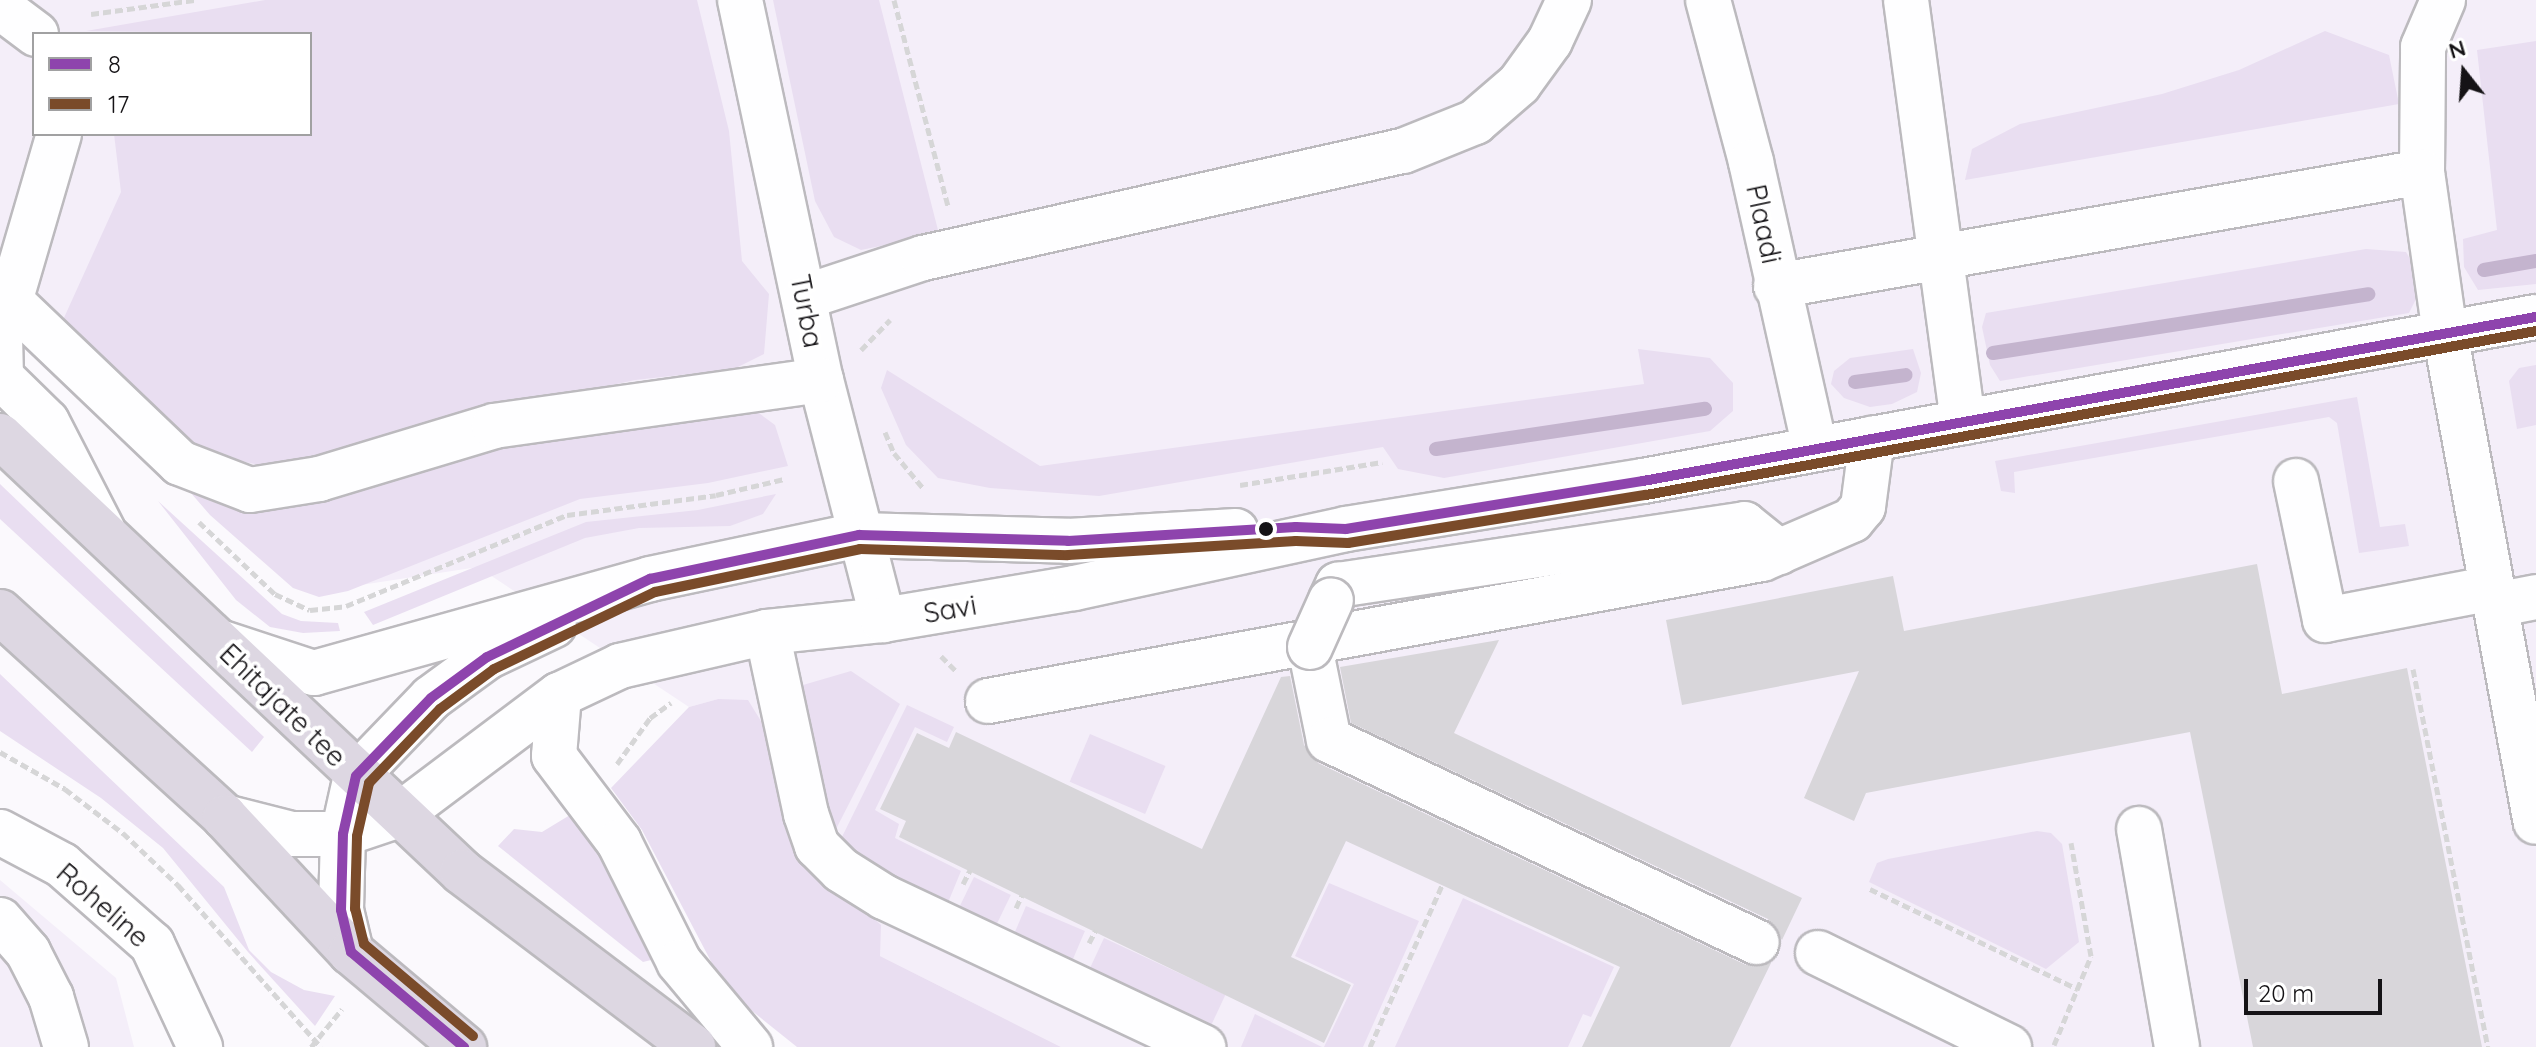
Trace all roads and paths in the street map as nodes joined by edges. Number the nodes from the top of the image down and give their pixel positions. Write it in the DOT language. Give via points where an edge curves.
graph roads {
  1 [pos="194,0"];
  2 [pos="740,0"];
  3 [pos="894,0"];
  4 [pos="1569,0"];
  5 [pos="1708,0"];
  6 [pos="1906,0"];
  7 [pos="2443,0"];
  8 [pos="0,7"];
  9 [pos="91,14"];
  10 [pos="33,32"];
  11 [pos="58,136"];
  12 [pos="2422,172"];
  13 [pos="958,249"];
  14 [pos="1941,257"];
  15 [pos="1776,286"];
  16 [pos="4,296"];
  17 [pos="805,297"];
  18 [pos="896,313"];
  19 [pos="2536,317"];
  20 [pos="2445,333"];
  21 [pos="838,368"];
  22 [pos="1963,422"];
  23 [pos="883,425"];
  24 [pos="0,436"];
  25 [pos="1872,439"];
  26 [pos="1815,449"];
  27 [pos="1382,462"];
  28 [pos="2296,481"];
  29 [pos="1227,487"];
  30 [pos="930,491"];
  31 [pos="1346,529"];
  32 [pos="104,533"];
  33 [pos="859,535"];
  34 [pos="1779,552"];
  35 [pos="650,579"];
  36 [pos="2508,597"];
  37 [pos="0,612"];
  38 [pos="883,620"];
  39 [pos="767,632"];
  40 [pos="219,642"];
  41 [pos="2413,669"];
  42 [pos="559,695"];
  43 [pos="988,701"];
  44 [pos="0,752"];
  45 [pos="356,776"];
  46 [pos="399,815"];
  47 [pos="225,817"];
  48 [pos="2536,822"];
  49 [pos="2139,829"];
  50 [pos="0,832"];
  51 [pos="343,834"];
  52 [pos="2071,843"];
  53 [pos="1442,885"];
  54 [pos="1870,889"];
  55 [pos="0,920"];
  56 [pos="1757,942"];
  57 [pos="351,952"];
  58 [pos="1818,953"];
  59 [pos="2078,989"];
  60 [pos="342,1009"];
  61 [pos="313,1045"];
  62 [pos="66,1047"];
  63 [pos="200,1047"];
  64 [pos="321,1047"];
  65 [pos="464,1047"];
  66 [pos="693,1047"];
  67 [pos="750,1047"];
  68 [pos="1203,1047"];
  69 [pos="1370,1047"];
  70 [pos="2009,1047"];
  71 [pos="2054,1047"];
  72 [pos="2177,1047"];
  73 [pos="2488,1047"];
  1 -- 9 [label="path"];
  2 -- 17 [label="street, Turba"];
  3 -- 13 [label="path"];
  4 -- 13 [label="street" via="1550,41 1519,84 1475,122 1403,151"];
  5 -- 15 [label="street, Plaadi" via="1751,162"];
  6 -- 14 [label="street" via="1920,133"];
  7 -- 12 [label="street" via="2423,47"];
  8 -- 10 [label="street"];
  11 -- 16 [label="street"];
  12 -- 14 [label="street"];
  12 -- 20 [label="street"];
  13 -- 17 [label="street"];
  14 -- 15 [label="street"];
  14 -- 22 [label="street"];
  15 -- 26 [label="street, Plaadi"];
  16 -- 21 [label="street" via="180,463 250,490 319,479 494,426"];
  16 -- 32 [label="street" via="1,377 47,422"];
  17 -- 21 [label="street, Turba"];
  18 -- 21 [label="path"];
  19 -- 20 [label="street, Savi"];
  20 -- 22 [label="street, Savi"];
  20 -- 36 [label="street"];
  21 -- 33 [label="street, Turba"];
  22 -- 25 [label="street, Savi"];
  23 -- 30 [label="path" via="894,453 917,486"];
  24 -- 32 [label="highway, Ehitajate tee"];
  25 -- 26 [label="street, Savi"];
  25 -- 34 [label="street" via="1863,507 1852,520"];
  26 -- 31 [label="street, Savi"];
  27 -- 29 [label="path"];
  28 -- 36 [label="street" via="2325,620"];
  31 -- 33 [label="street, Savi" via="1296,527 1068,541"];
  31 -- 38 [label="street, Savi" via="1074,588"];
  32 -- 40 [label="highway, Ehitajate tee"];
  33 -- 35 [label="street, Savi"];
  33 -- 38 [label="street, Turba"];
  34 -- 43 [label="street"];
  34 -- 56 [label="street, bridge" via="1744,524 1338,585 1310,647 1329,740"];
  35 -- 40 [label="street" via="314,673"];
  35 -- 45 [label="street" via="487,657 431,698"];
  36 -- 48 [label="street"];
  37 -- 47 [label="highway"];
  38 -- 39 [label="street, Savi"];
  39 -- 42 [label="street, Savi" via="620,666"];
  39 -- 68 [label="street" via="806,814 817,846 841,870 884,897"];
  40 -- 45 [label="highway, Ehitajate tee"];
  41 -- 73 [label="path"];
  42 -- 46 [label="street, Savi"];
  42 -- 67 [label="street" via="554,756 619,842 679,962"];
  44 -- 61 [label="path" via="65,789 123,833 178,885"];
  45 -- 46 [label="highway, Ehitajate tee"];
  45 -- 51 [label="street"];
  46 -- 51 [label="street, Savi"];
  46 -- 66 [label="highway, Ehitajate tee" via="462,872"];
  47 -- 51 [label="street, Savi" via="291,834"];
  47 -- 57 [label="highway"];
  49 -- 72 [label="street"];
  50 -- 63 [label="street, Roheline" via="62,865 152,944"];
  51 -- 57 [label="street" via="341,910"];
  52 -- 59 [label="path" via="2091,956"];
  53 -- 69 [label="path"];
  54 -- 59 [label="path"];
  55 -- 62 [label="street" via="28,952 51,997"];
  57 -- 65 [label="highway"];
  58 -- 70 [label="street"];
  59 -- 71 [label="path"];
  60 -- 61 [label="path"];
  61 -- 64 [label="path"];
}
